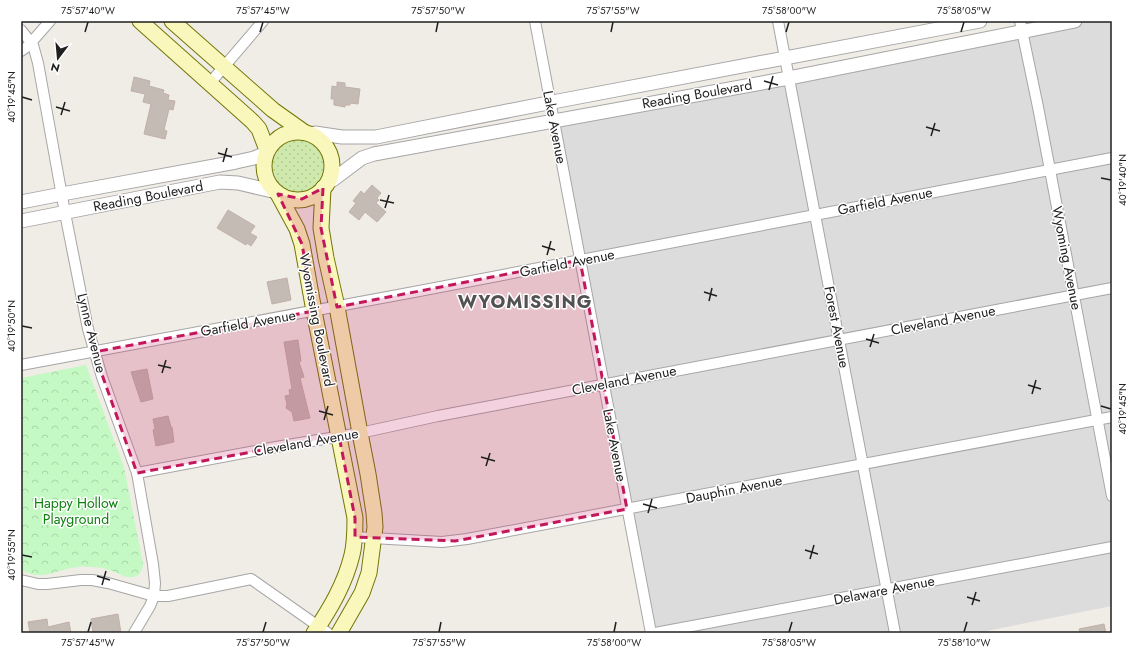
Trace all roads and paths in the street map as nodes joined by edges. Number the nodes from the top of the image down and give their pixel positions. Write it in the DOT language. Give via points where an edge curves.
graph roads {
  1 [pos="50,21"];
  2 [pos="140,21"];
  3 [pos="172,21"];
  4 [pos="263,21"];
  5 [pos="535,21"];
  6 [pos="778,21"];
  7 [pos="980,21"];
  8 [pos="1075,21"];
  9 [pos="1022,26"];
  10 [pos="21,30"];
  11 [pos="31,42"];
  12 [pos="21,51"];
  13 [pos="785,58"];
  14 [pos="225,67"];
  15 [pos="789,78"];
  16 [pos="210,83"];
  17 [pos="551,102"];
  18 [pos="554,121"];
  19 [pos="307,133"];
  20 [pos="267,151"];
  21 [pos="1112,158"];
  22 [pos="1050,170"];
  23 [pos="325,186"];
  24 [pos="276,192"];
  25 [pos="62,194"];
  26 [pos="21,202"];
  27 [pos="65,213"];
  28 [pos="815,214"];
  29 [pos="21,221"];
  30 [pos="580,260"];
  31 [pos="1112,288"];
  32 [pos="1074,295"];
  33 [pos="337,307"];
  34 [pos="314,311"];
  35 [pos="839,340"];
  36 [pos="94,352"];
  37 [pos="21,365"];
  38 [pos="604,384"];
  39 [pos="1112,417"];
  40 [pos="1098,420"];
  41 [pos="360,433"];
  42 [pos="339,436"];
  43 [pos="863,464"];
  44 [pos="137,473"];
  45 [pos="1112,496"];
  46 [pos="627,509"];
  47 [pos="355,537"];
  48 [pos="374,538"];
  49 [pos="1112,547"];
  50 [pos="21,580"];
  51 [pos="886,589"];
  52 [pos="154,596"];
  53 [pos="320,631"];
  54 [pos="134,633"];
  55 [pos="339,633"];
  56 [pos="651,633"];
  57 [pos="655,633"];
  58 [pos="895,633"];
  1 -- 11 [label="street"];
  2 -- 16 [label="main road"];
  3 -- 14 [label="main road"];
  4 -- 14 [label="street"];
  5 -- 17 [label="street, Lake Avenue"];
  6 -- 13 [label="street, Forest Avenue"];
  7 -- 13 [label="street, Reading Boulevard"];
  8 -- 9 [label="street, Reading Boulevard"];
  9 -- 15 [label="street, Reading Boulevard"];
  9 -- 22 [label="street, Wyoming Avenue"];
  10 -- 11 [label="street, Lynne Avenue"];
  11 -- 12 [label="street"];
  11 -- 25 [label="street, Lynne Avenue" via="38,64"];
  13 -- 15 [label="street, Forest Avenue"];
  13 -- 17 [label="street, Reading Boulevard"];
  14 -- 16 [label="street"];
  14 -- 19 [label="main road" via="273,110"];
  15 -- 18 [label="street, Reading Boulevard"];
  15 -- 28 [label="street, Forest Avenue"];
  16 -- 20 [label="main road" via="259,129"];
  17 -- 18 [label="street, Lake Avenue"];
  17 -- 19 [label="street, Reading Boulevard" via="376,137"];
  18 -- 23 [label="street, Reading Boulevard" via="374,154 362,158"];
  18 -- 30 [label="street, Lake Avenue"];
  19 -- 20 [label="main road" via="294,132 281,136"];
  19 -- 23 [label="main road" via="318,138 330,155 332,168"];
  20 -- 24 [label="main road" via="264,171 268,184"];
  20 -- 25 [label="street, Reading Boulevard" via="254,158 236,162"];
  21 -- 22 [label="street, Garfield Avenue"];
  22 -- 28 [label="street, Garfield Avenue"];
  22 -- 32 [label="street, Wyoming Avenue"];
  23 -- 24 [label="main road" via="312,197 302,199 292,199"];
  23 -- 33 [label="main road, Wyomissing Boulevard" via="321,228"];
  24 -- 27 [label="street, Reading Boulevard" via="238,183 220,182"];
  24 -- 34 [label="main road, Wyomissing Boulevard" via="297,229 302,244"];
  25 -- 26 [label="street, Reading Boulevard"];
  25 -- 27 [label="street, Lynne Avenue"];
  27 -- 29 [label="street, Reading Boulevard"];
  27 -- 36 [label="street, Lynne Avenue"];
  28 -- 30 [label="street, Garfield Avenue"];
  28 -- 35 [label="street, Forest Avenue"];
  30 -- 33 [label="street, Garfield Avenue"];
  30 -- 38 [label="street, Lake Avenue"];
  31 -- 32 [label="street, Cleveland Avenue"];
  32 -- 35 [label="street, Cleveland Avenue"];
  32 -- 40 [label="street, Wyoming Avenue"];
  33 -- 34 [label="street, Garfield Avenue"];
  33 -- 41 [label="main road, Wyomissing Boulevard"];
  34 -- 36 [label="street, Garfield Avenue"];
  34 -- 42 [label="main road, Wyomissing Boulevard"];
  35 -- 38 [label="street, Cleveland Avenue"];
  35 -- 43 [label="street, Forest Avenue"];
  36 -- 37 [label="street, Garfield Avenue"];
  36 -- 44 [label="street, Lynne Avenue"];
  38 -- 41 [label="street, Cleveland Avenue"];
  38 -- 46 [label="street, Lake Avenue"];
  39 -- 40 [label="street, Dauphin Avenue"];
  40 -- 43 [label="street, Dauphin Avenue"];
  40 -- 45 [label="street, Wyoming Avenue"];
  41 -- 42 [label="street, Cleveland Avenue"];
  41 -- 48 [label="main road, Wyomissing Boulevard" via="374,512"];
  42 -- 44 [label="street, Cleveland Avenue"];
  42 -- 47 [label="main road, Wyomissing Boulevard" via="355,518"];
  43 -- 46 [label="street, Dauphin Avenue"];
  43 -- 51 [label="street, Forest Avenue"];
  44 -- 52 [label="street, Lynne Avenue" via="153,564"];
  46 -- 48 [label="street, Dauphin Avenue" via="461,540 442,542"];
  46 -- 56 [label="street, Lake Avenue"];
  47 -- 48 [label="street, Dauphin Avenue"];
  47 -- 53 [label="main road, Wyomissing Boulevard" via="342,584"];
  48 -- 55 [label="main road, Wyomissing Boulevard" via="369,573 362,593"];
  49 -- 51 [label="street, Delaware Avenue"];
  50 -- 52 [label="street" via="47,584 92,580"];
  51 -- 57 [label="street, Delaware Avenue"];
  51 -- 58 [label="street, Forest Avenue"];
  52 -- 53 [label="street" via="168,596 251,580"];
  52 -- 54 [label="street, Lynne Avenue"];
}
